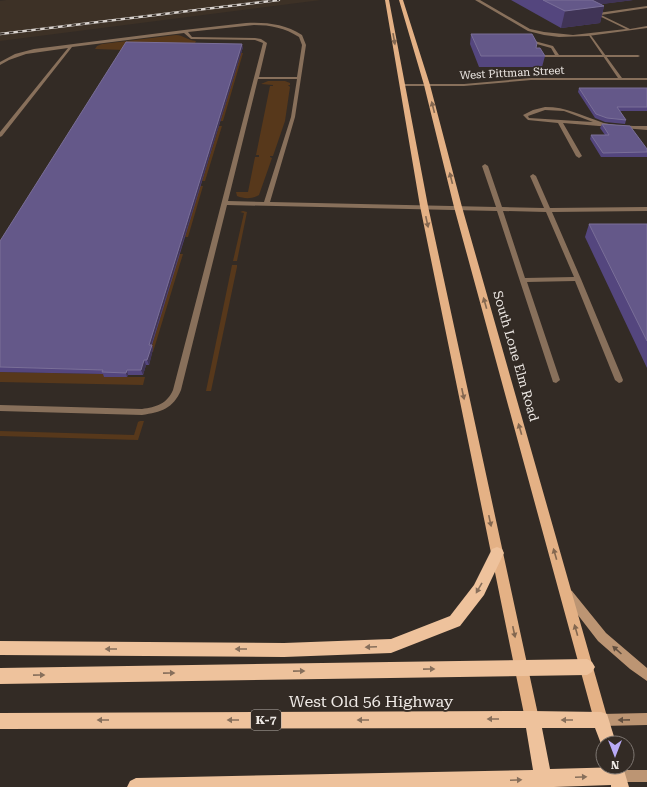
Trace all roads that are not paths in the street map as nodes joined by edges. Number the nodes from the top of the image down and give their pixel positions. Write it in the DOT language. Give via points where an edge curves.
graph roads {
  1 [pos="387,0"];
  2 [pos="401,0"];
  3 [pos="477,0"];
  4 [pos="647,7"];
  5 [pos="591,11"];
  6 [pos="598,14"];
  7 [pos="647,27"];
  8 [pos="630,30"];
  9 [pos="184,31"];
  10 [pos="589,35"];
  11 [pos="524,39"];
  12 [pos="71,46"];
  13 [pos="536,56"];
  14 [pos="558,56"];
  15 [pos="604,56"];
  16 [pos="638,56"];
  17 [pos="0,64"];
  18 [pos="256,78"];
  19 [pos="298,78"];
  20 [pos="621,79"];
  21 [pos="647,79"];
  22 [pos="402,85"];
  23 [pos="427,85"];
  24 [pos="560,122"];
  25 [pos="602,126"];
  26 [pos="647,128"];
  27 [pos="0,134"];
  28 [pos="579,156"];
  29 [pos="484,166"];
  30 [pos="533,176"];
  31 [pos="225,202"];
  32 [pos="267,203"];
  33 [pos="424,206"];
  34 [pos="458,207"];
  35 [pos="499,209"];
  36 [pos="647,209"];
  37 [pos="548,210"];
  38 [pos="578,279"];
  39 [pos="523,280"];
  40 [pos="556,380"];
  41 [pos="619,380"];
  42 [pos="0,408"];
  43 [pos="497,553"];
  44 [pos="566,591"];
  45 [pos="0,648"];
  46 [pos="587,667"];
  47 [pos="521,668"];
  48 [pos="647,674"];
  49 [pos="0,676"];
  50 [pos="532,719"];
  51 [pos="647,719"];
  52 [pos="601,720"];
  53 [pos="0,721"];
  54 [pos="606,735"];
  55 [pos="647,776"];
  56 [pos="617,777"];
  57 [pos="545,783"];
  58 [pos="357,784"];
  59 [pos="136,787"];
  1 -- 22 [label="main road, one-way"];
  2 -- 23 [label="main road, South Lone Elm Road"];
  3 -- 10 [label="street" via="529,30 548,35"];
  4 -- 6 [label="street"];
  5 -- 6 [label="street"];
  6 -- 8 [label="street"];
  7 -- 8 [label="street"];
  8 -- 10 [label="street"];
  9 -- 12 [label="street"];
  9 -- 18 [label="street" via="191,38 263,41 265,43"];
  9 -- 19 [label="street" via="255,24 291,30 301,36 303,41"];
  10 -- 15 [label="street"];
  11 -- 14 [label="street" via="552,47"];
  12 -- 17 [label="street" via="21,53"];
  12 -- 27 [label="street"];
  13 -- 14 [label="street"];
  14 -- 15 [label="street"];
  15 -- 16 [label="street"];
  15 -- 20 [label="street"];
  18 -- 19 [label="street"];
  18 -- 31 [label="street"];
  19 -- 32 [label="street" via="291,124"];
  20 -- 21 [label="street, West Pittman Street"];
  20 -- 23 [label="street, West Pittman Street" via="531,79 464,85"];
  22 -- 23 [label="street, West Pittman Street"];
  22 -- 33 [label="main road"];
  34 -- 23 [label="main road, South Lone Elm Road, one-way"];
  24 -- 25 [label="street"];
  24 -- 25 [label="street" via="528,119 525,115 557,107 586,117"];
  24 -- 28 [label="street"];
  25 -- 26 [label="street"];
  29 -- 35 [label="street"];
  30 -- 37 [label="street"];
  31 -- 32 [label="street"];
  31 -- 42 [label="street" via="178,390 171,402 164,407 142,412"];
  32 -- 33 [label="street"];
  33 -- 34 [label="street"];
  33 -- 43 [label="main road, one-way"];
  34 -- 35 [label="street"];
  44 -- 34 [label="main road, South Lone Elm Road, one-way"];
  35 -- 37 [label="street"];
  35 -- 39 [label="street"];
  36 -- 37 [label="street"];
  37 -- 38 [label="street"];
  38 -- 39 [label="street"];
  38 -- 41 [label="street"];
  39 -- 40 [label="street"];
  43 -- 45 [label="highway, one-way" via="479,590 455,621 391,646 284,650"];
  43 -- 47 [label="main road, one-way"];
  46 -- 44 [label="main road, South Lone Elm Road, one-way"];
  48 -- 44 [label="main road, one-way" via="602,637"];
  46 -- 47 [label="highway"];
  46 -- 52 [label="main road, South Lone Elm Road"];
  49 -- 47 [label="highway, one-way"];
  47 -- 50 [label="main road"];
  52 -- 50 [label="highway, West Old 56 Highway / K-7, one-way"];
  50 -- 53 [label="highway, West Old 56 Highway / K-7, one-way"];
  50 -- 57 [label="highway"];
  51 -- 52 [label="main road, West Old 56 Highway, one-way"];
  52 -- 54 [label="highway"];
  55 -- 56 [label="main road"];
  57 -- 56 [label="highway, one-way"];
  58 -- 57 [label="highway, one-way"];
  58 -- 59 [label="highway"];
}
